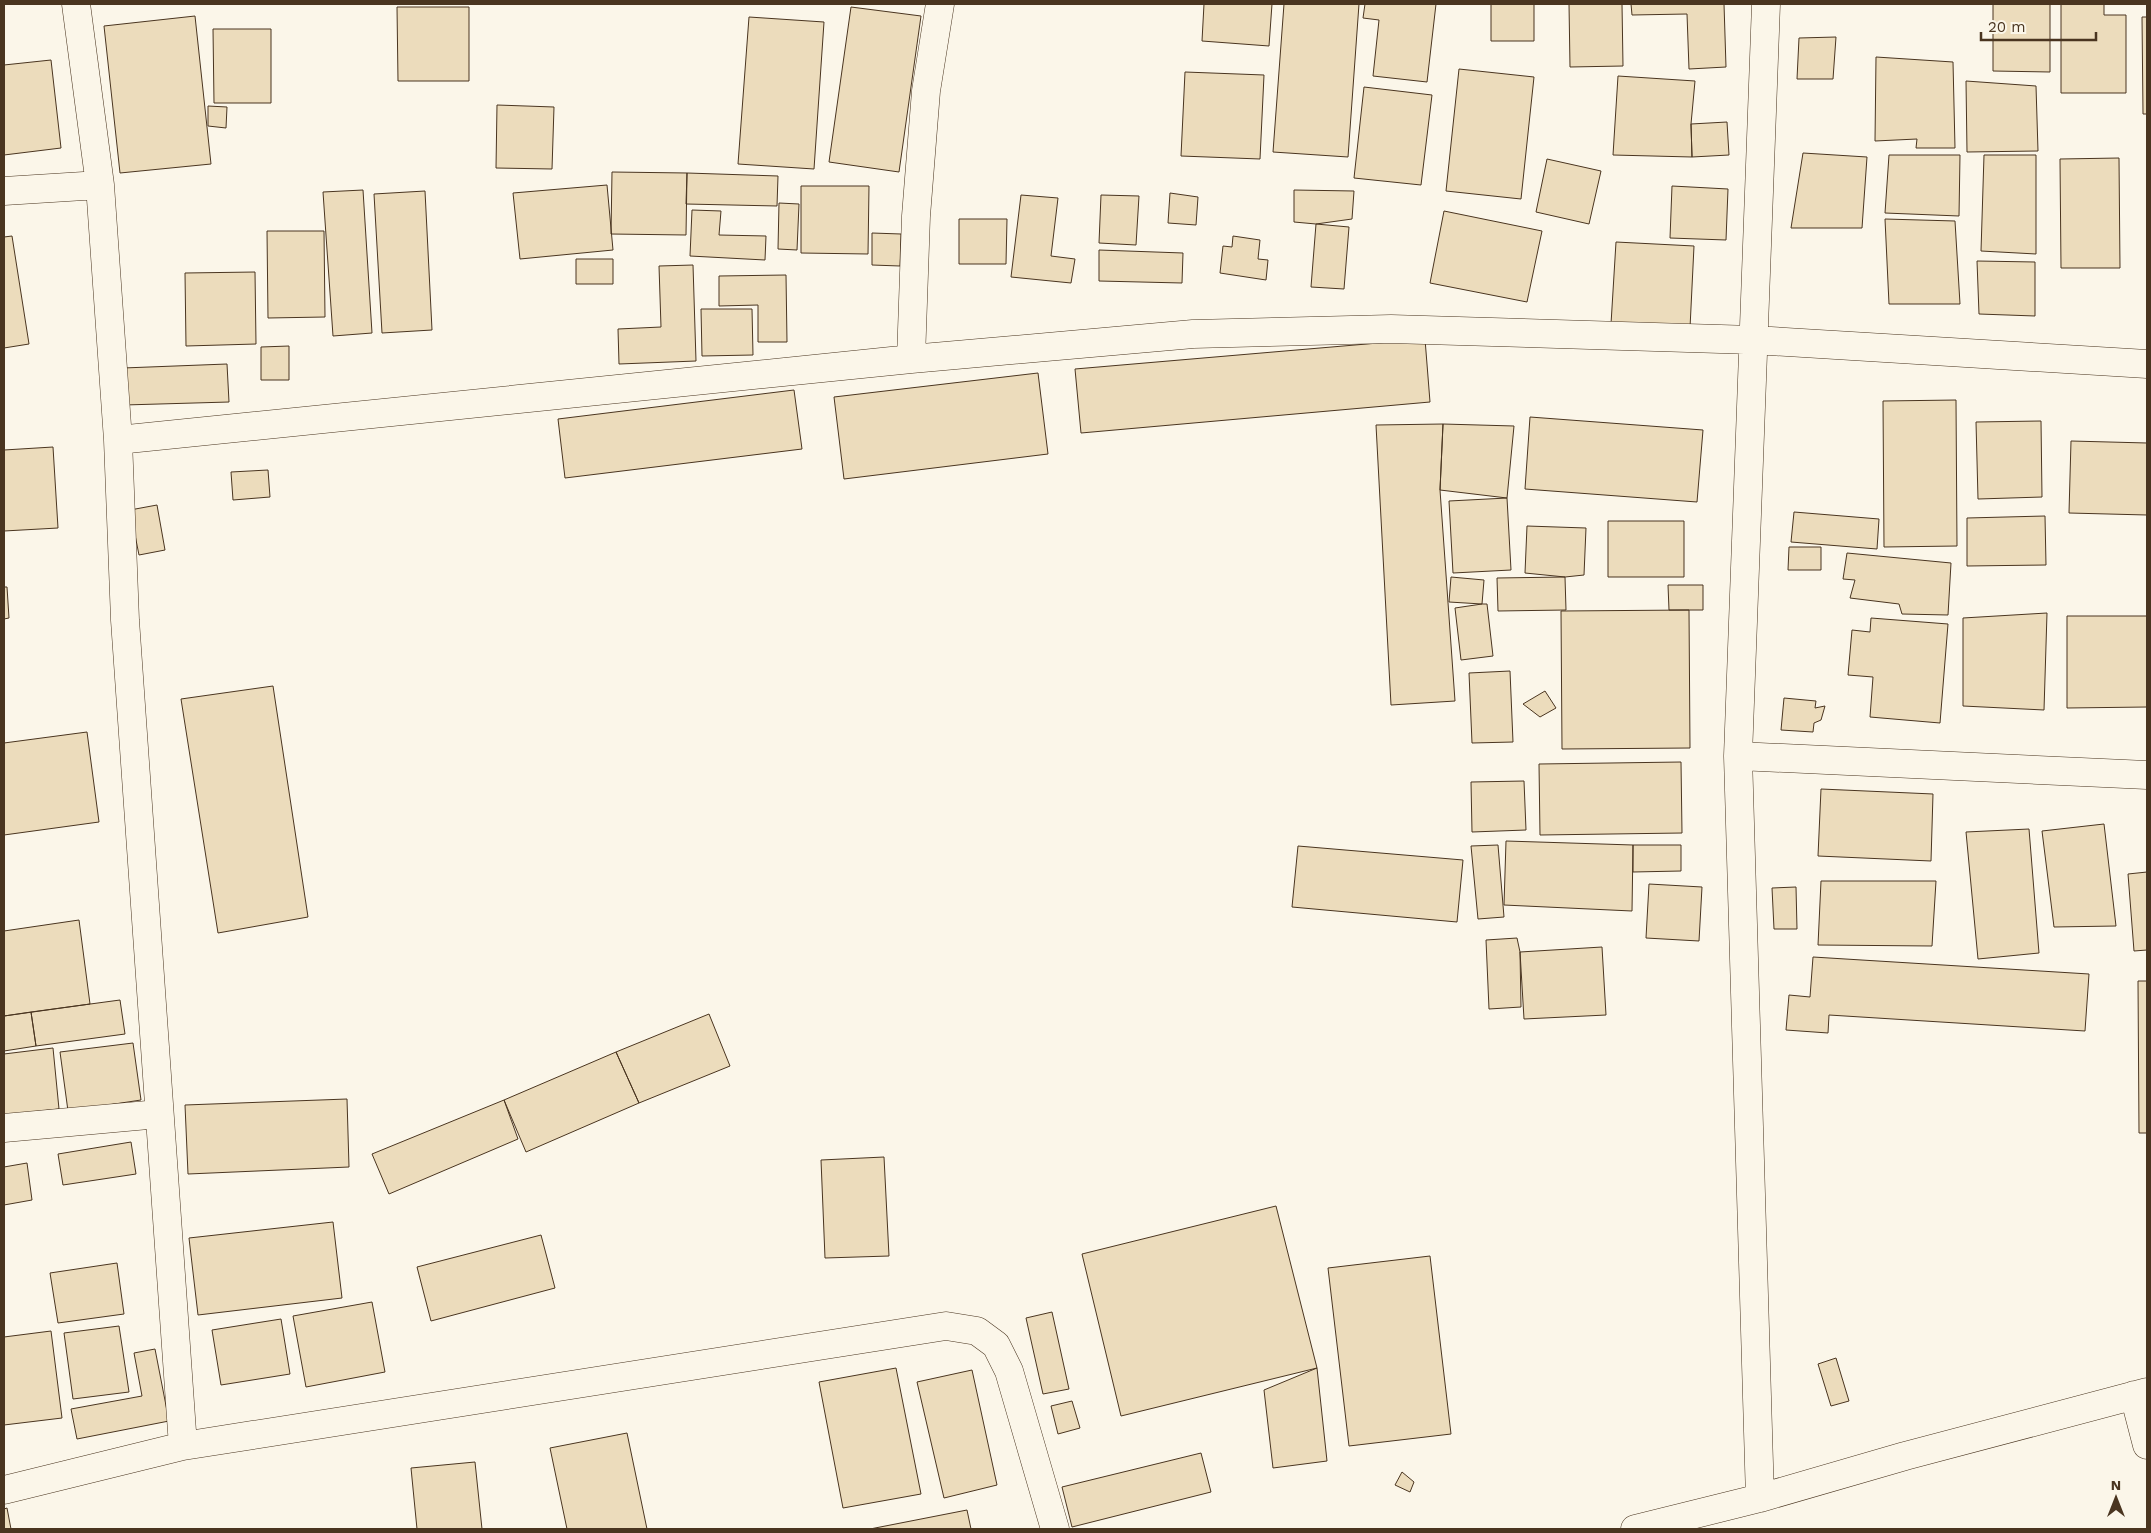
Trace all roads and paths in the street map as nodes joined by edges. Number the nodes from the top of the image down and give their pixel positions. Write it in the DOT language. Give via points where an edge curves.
graph roads {
  1 [pos="76,4"];
  2 [pos="940,4"];
  3 [pos="1766,4"];
  4 [pos="100,185"];
  5 [pos="4,191"];
  6 [pos="1753,340"];
  7 [pos="911,359"];
  8 [pos="2147,364"];
  9 [pos="118,440"];
  10 [pos="1738,756"];
  11 [pos="2147,775"];
  12 [pos="159,1114"];
  13 [pos="4,1128"];
  14 [pos="2141,1394"];
  15 [pos="2147,1445"];
  16 [pos="183,1446"];
  17 [pos="4,1490"];
  18 [pos="1760,1498"];
  19 [pos="1055,1529"];
  20 [pos="1635,1529"];
  1 -- 4 [label="street"];
  2 -- 7 [label="street" via="926,92 916,216"];
  3 -- 6 [label="street"];
  4 -- 5 [label="street"];
  4 -- 9 [label="street"];
  6 -- 7 [label="street" via="1391,329 1193,334"];
  6 -- 8 [label="street"];
  6 -- 10 [label="street"];
  7 -- 9 [label="street"];
  9 -- 12 [label="street" via="125,620"];
  10 -- 11 [label="street"];
  10 -- 18 [label="street"];
  12 -- 13 [label="street"];
  12 -- 16 [label="street"];
  14 -- 15 [label="street"];
  14 -- 18 [label="street"];
  16 -- 17 [label="street"];
  16 -- 19 [label="street" via="946,1326 977,1331 996,1346 1009,1372"];
  18 -- 20 [label="street"];
}
